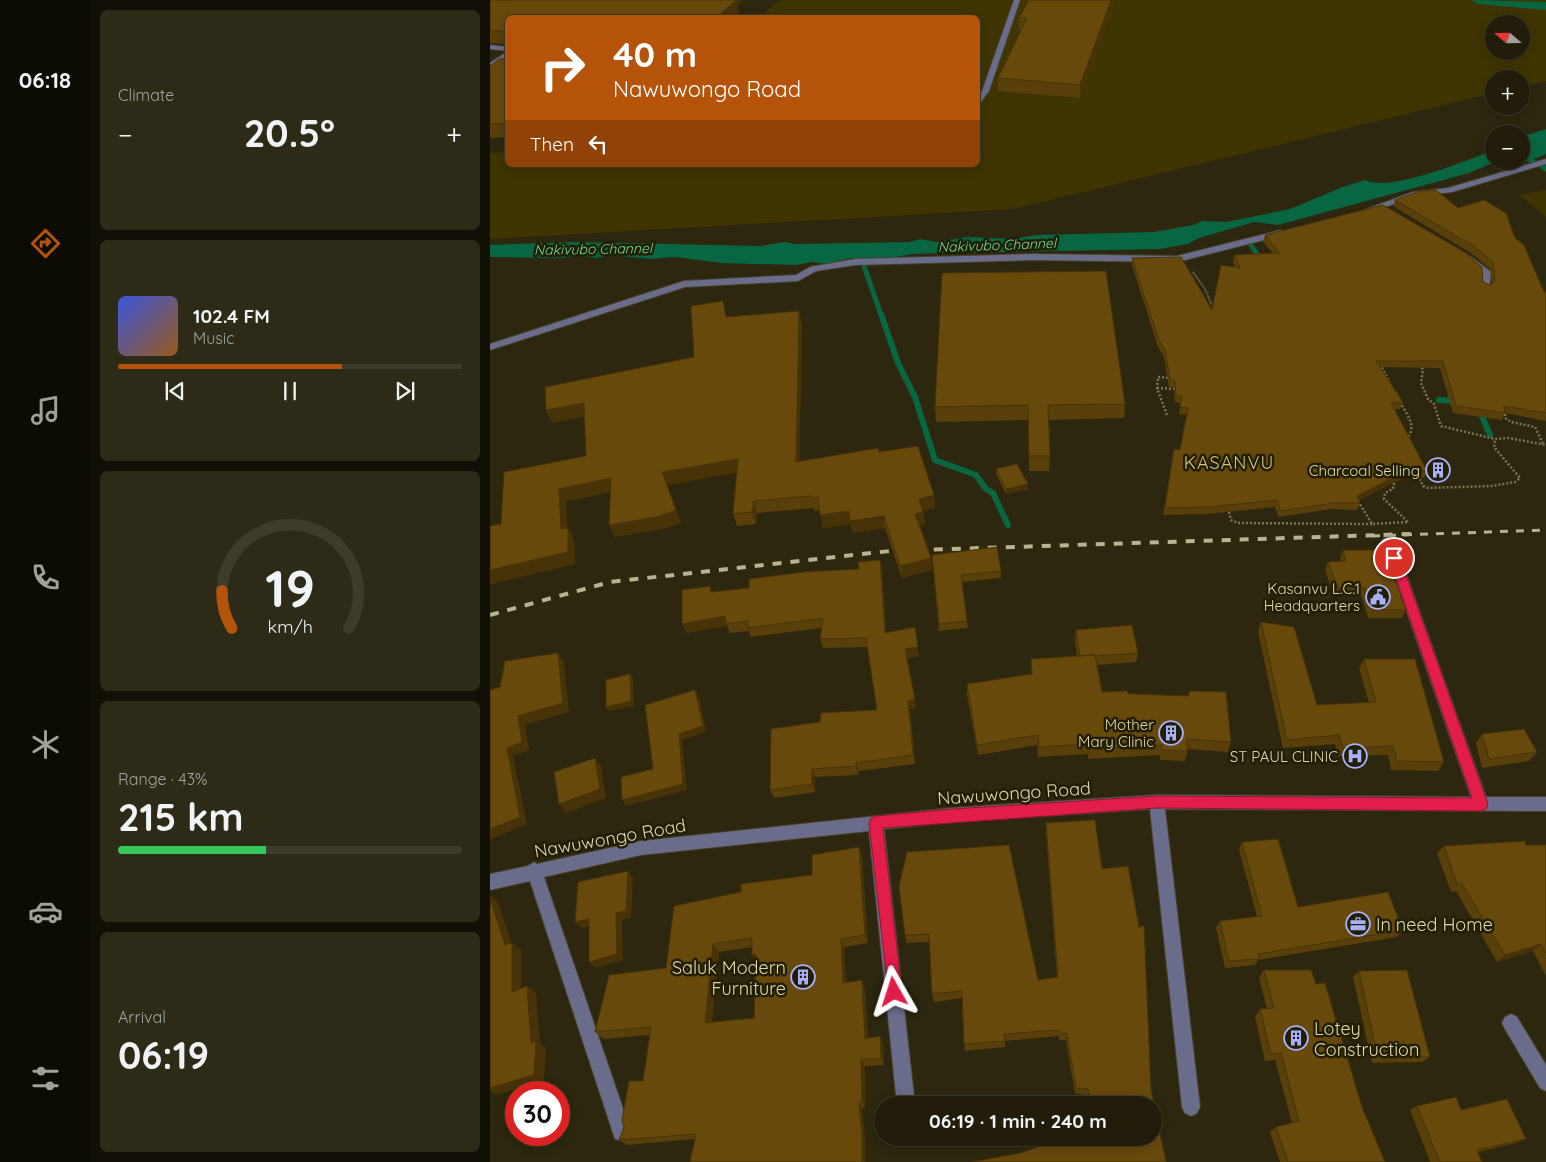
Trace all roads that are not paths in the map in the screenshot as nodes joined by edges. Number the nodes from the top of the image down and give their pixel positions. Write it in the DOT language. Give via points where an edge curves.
graph roads {
  1 [pos="1017,0"];
  2 [pos="490,47"];
  3 [pos="505,49"];
  4 [pos="505,55"];
  5 [pos="490,66"];
  6 [pos="499,68"];
  7 [pos="980,97"];
  8 [pos="1546,160"];
  9 [pos="1382,206"];
  10 [pos="1357,213"];
  11 [pos="1396,214"];
  12 [pos="1291,230"];
  13 [pos="1460,251"];
  14 [pos="1486,287"];
  15 [pos="490,347"];
  16 [pos="1388,540"];
  17 [pos="1157,802"];
  18 [pos="1481,804"];
  19 [pos="1546,804"];
  20 [pos="876,823"];
  21 [pos="534,870"];
  22 [pos="490,882"];
  23 [pos="1511,1023"];
  24 [pos="1546,1082"];
  25 [pos="905,1096"];
  26 [pos="1190,1107"];
  27 [pos="622,1132"];
  1 -- 7 [label="street"];
  2 -- 3 [label="street"];
  4 -- 5 [label="street"];
  5 -- 6 [label="street"];
  8 -- 9 [label="street" via="1485,180 1414,195"];
  9 -- 10 [label="street"];
  9 -- 11 [label="street"];
  12 -- 15 [label="street" via="1178,259 1034,257 855,262 813,269 798,278 684,284"];
  13 -- 14 [label="street" via="1486,272"];
  16 -- 18 [label="street"];
  17 -- 18 [label="street, Nawuwongo Road"];
  17 -- 20 [label="street, Nawuwongo Road"];
  17 -- 26 [label="street"];
  18 -- 19 [label="street, Nawuwongo Road"];
  20 -- 21 [label="street, Nawuwongo Road" via="641,848"];
  20 -- 25 [label="street"];
  21 -- 22 [label="street, Nawuwongo Road"];
  21 -- 27 [label="street"];
  23 -- 24 [label="street"];
}
